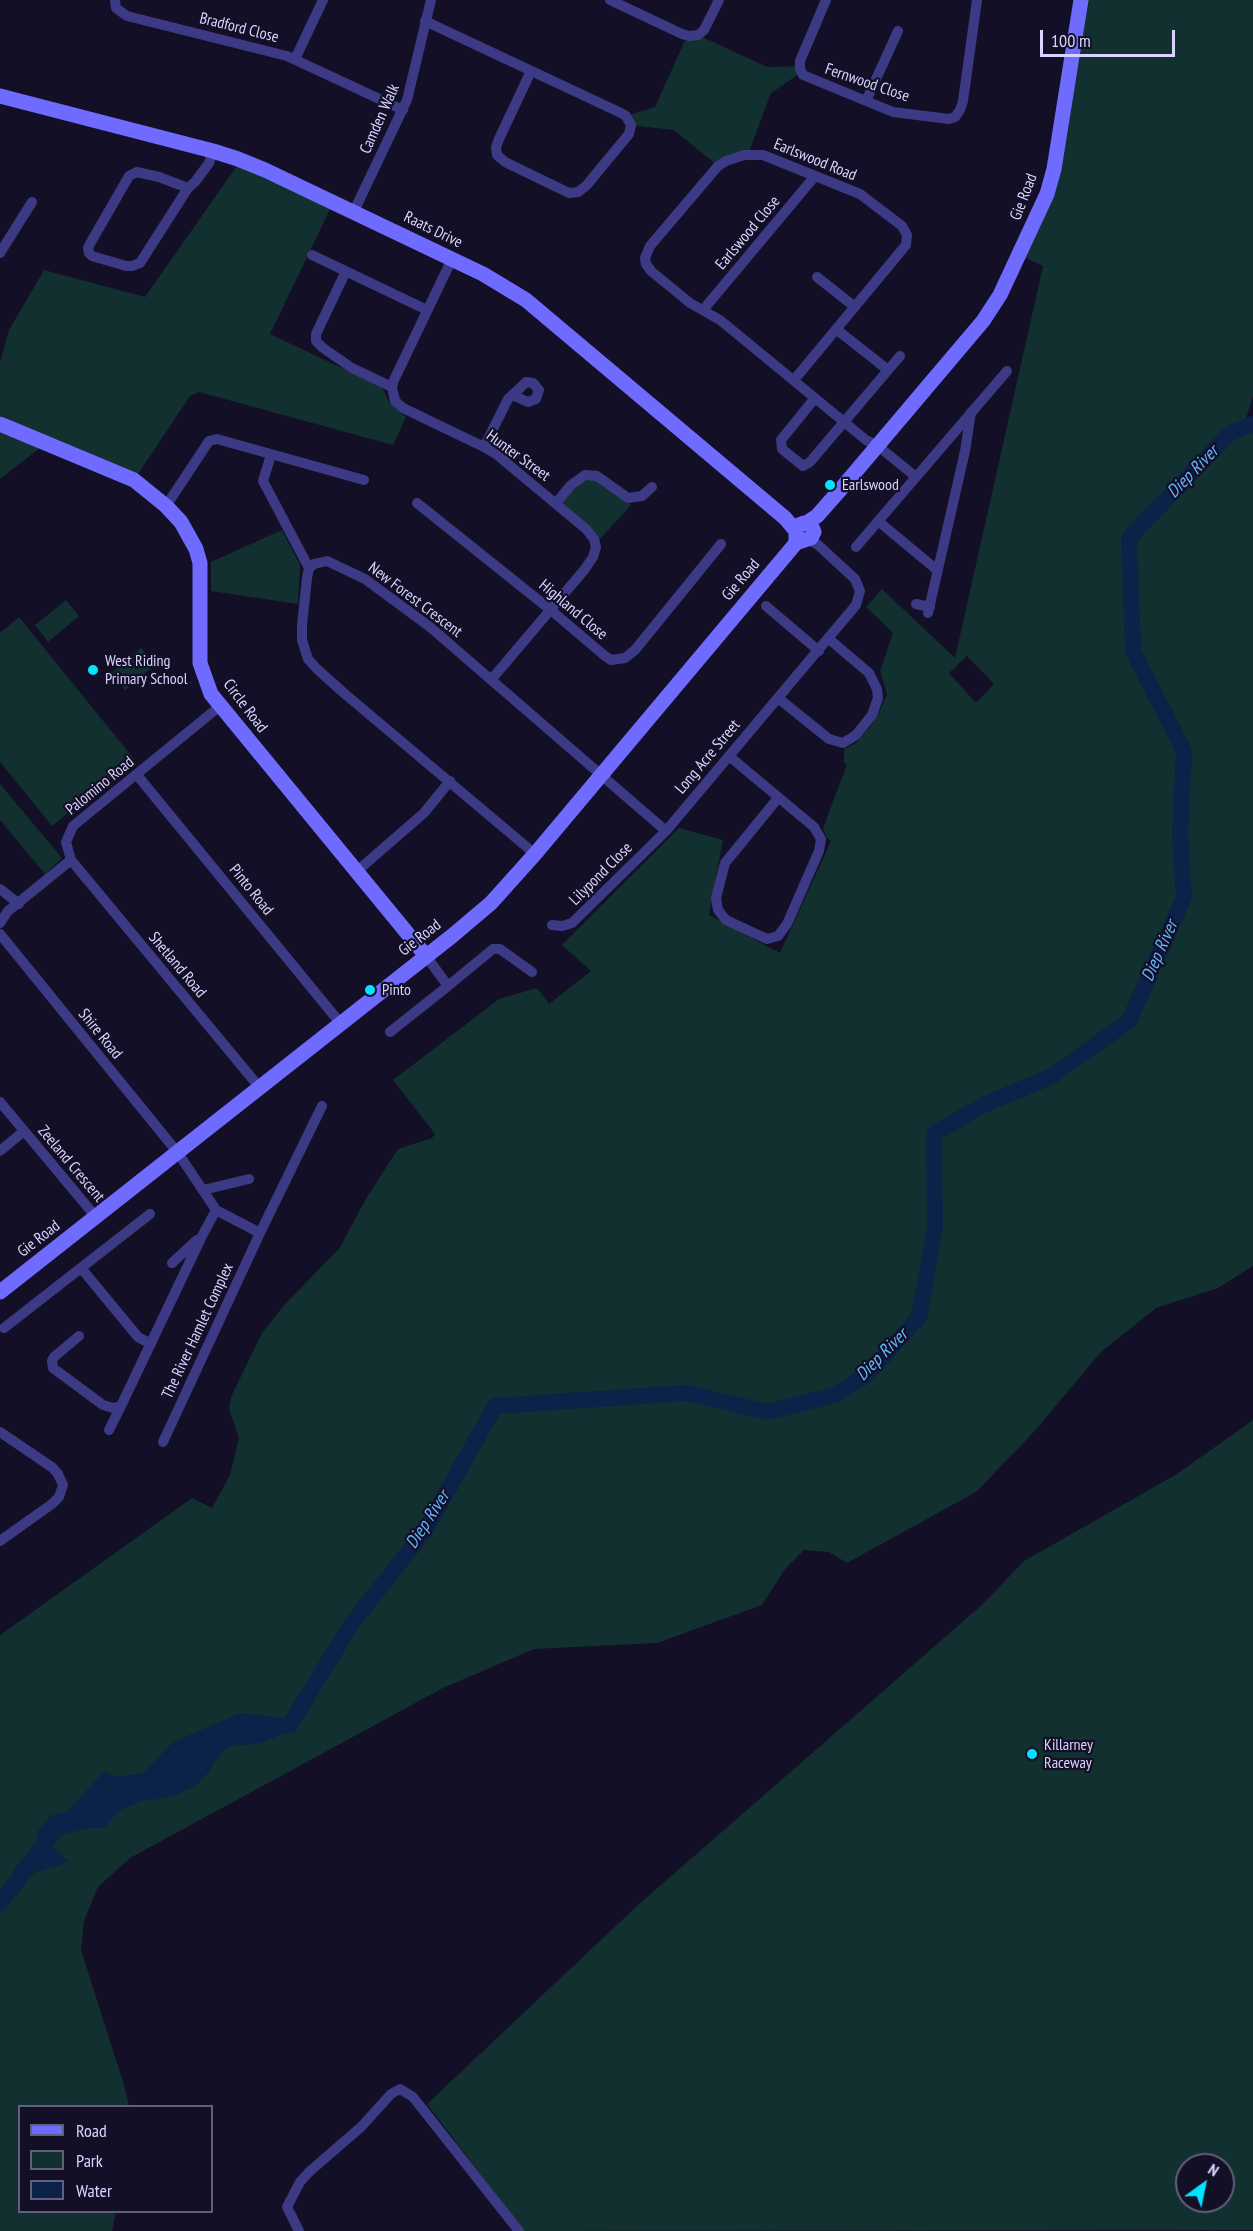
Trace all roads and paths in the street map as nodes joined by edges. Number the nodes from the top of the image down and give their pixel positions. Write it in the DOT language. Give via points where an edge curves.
graph roads {
  1 [pos="115,0"];
  2 [pos="323,0"];
  3 [pos="431,0"];
  4 [pos="610,0"];
  5 [pos="719,0"];
  6 [pos="826,0"];
  7 [pos="977,0"];
  8 [pos="1081,0"];
  9 [pos="622,3"];
  10 [pos="425,21"];
  11 [pos="898,31"];
  12 [pos="295,59"];
  13 [pos="531,71"];
  14 [pos="0,96"];
  15 [pos="866,101"];
  16 [pos="402,110"];
  17 [pos="213,151"];
  18 [pos="815,176"];
  19 [pos="188,188"];
  20 [pos="32,202"];
  21 [pos="354,211"];
  22 [pos="0,253"];
  23 [pos="312,255"];
  24 [pos="452,258"];
  25 [pos="346,271"];
  26 [pos="817,277"];
  27 [pos="855,307"];
  28 [pos="427,310"];
  29 [pos="703,310"];
  30 [pos="836,329"];
  31 [pos="900,356"];
  32 [pos="888,370"];
  33 [pos="1007,370"];
  34 [pos="794,380"];
  35 [pos="392,387"];
  36 [pos="512,395"];
  37 [pos="815,398"];
  38 [pos="971,412"];
  39 [pos="844,422"];
  40 [pos="0,424"];
  41 [pos="952,435"];
  42 [pos="872,445"];
  43 [pos="484,447"];
  44 [pos="965,451"];
  45 [pos="271,455"];
  46 [pos="364,480"];
  47 [pos="914,480"];
  48 [pos="652,487"];
  49 [pos="417,503"];
  50 [pos="556,503"];
  51 [pos="166,506"];
  52 [pos="878,521"];
  53 [pos="806,533"];
  54 [pos="721,544"];
  55 [pos="856,547"];
  56 [pos="309,568"];
  57 [pos="937,570"];
  58 [pos="916,604"];
  59 [pos="766,606"];
  60 [pos="552,611"];
  61 [pos="829,639"];
  62 [pos="819,651"];
  63 [pos="491,680"];
  64 [pos="778,698"];
  65 [pos="220,706"];
  66 [pos="729,756"];
  67 [pos="602,774"];
  68 [pos="137,775"];
  69 [pos="450,781"];
  70 [pos="778,798"];
  71 [pos="666,831"];
  72 [pos="535,854"];
  73 [pos="71,861"];
  74 [pos="356,872"];
  75 [pos="0,889"];
  76 [pos="18,904"];
  77 [pos="0,923"];
  78 [pos="552,926"];
  79 [pos="0,934"];
  80 [pos="426,956"];
  81 [pos="532,972"];
  82 [pos="448,986"];
  83 [pos="341,1024"];
  84 [pos="390,1032"];
  85 [pos="260,1088"];
  86 [pos="0,1102"];
  87 [pos="322,1106"];
  88 [pos="24,1131"];
  89 [pos="0,1151"];
  90 [pos="178,1153"];
  91 [pos="249,1179"];
  92 [pos="203,1190"];
  93 [pos="216,1210"];
  94 [pos="150,1214"];
  95 [pos="96,1217"];
  96 [pos="260,1233"];
  97 [pos="202,1236"];
  98 [pos="172,1263"];
  99 [pos="81,1268"];
  100 [pos="0,1292"];
  101 [pos="4,1328"];
  102 [pos="79,1336"];
  103 [pos="151,1344"];
  104 [pos="121,1406"];
  105 [pos="109,1430"];
  106 [pos="0,1432"];
  107 [pos="163,1442"];
  108 [pos="0,1541"];
  109 [pos="299,2231"];
  110 [pos="519,2231"];
  1 -- 12 [label="street, Bradford Close" via="116,8 127,16"];
  2 -- 12 [label="street, Bradford Close"];
  3 -- 10 [label="street, Camden Walk"];
  4 -- 9 [label="street"];
  5 -- 9 [label="street" via="704,30 689,36"];
  6 -- 15 [label="street, Fernwood Close" via="802,52 800,69 810,79"];
  7 -- 15 [label="street, Fernwood Close" via="963,101 955,117 892,112"];
  8 -- 42 [label="street, Gie Road" via="1054,169 1020,255 983,321"];
  10 -- 13 [label="street"];
  10 -- 16 [label="street, Camden Walk"];
  11 -- 15 [label="street"];
  12 -- 16 [label="street, Bradford Close"];
  13 -- 13 [label="street" via="621,112 629,120 629,134 578,192 569,193 497,156 499,138"];
  14 -- 17 [label="street, Raats Drive"];
  16 -- 21 [label="street, Camden Walk"];
  17 -- 19 [label="street" via="209,163"];
  17 -- 21 [label="street, Raats Drive" via="266,170"];
  18 -- 27 [label="street, Earlswood Road" via="866,197 902,226 908,236 906,245"];
  18 -- 29 [label="street, Earlswood Close"];
  18 -- 29 [label="street, Earlswood Road" via="764,155 735,157 718,166 658,237 647,251 646,264"];
  19 -- 19 [label="street" via="136,265 126,266 89,253 91,242 129,176 137,172"];
  20 -- 22 [label="street"];
  21 -- 24 [label="street, Raats Drive"];
  23 -- 25 [label="street"];
  24 -- 28 [label="street"];
  24 -- 53 [label="street, Raats Drive" via="525,300"];
  25 -- 28 [label="street"];
  25 -- 35 [label="street" via="316,341 352,368"];
  26 -- 27 [label="street"];
  27 -- 30 [label="street, Earlswood Road"];
  28 -- 35 [label="street"];
  29 -- 34 [label="street, Earlswood Road"];
  30 -- 32 [label="street"];
  30 -- 34 [label="street, Earlswood Road"];
  31 -- 32 [label="street"];
  32 -- 39 [label="street"];
  33 -- 38 [label="street"];
  34 -- 37 [label="street, Earlswood Road"];
  35 -- 43 [label="street, Hunter Street" via="395,401 403,408"];
  36 -- 43 [label="street"];
  37 -- 39 [label="street, Earlswood Road"];
  37 -- 39 [label="street" via="781,440 782,449 800,464 810,462"];
  38 -- 41 [label="street"];
  38 -- 44 [label="street"];
  39 -- 42 [label="street, Earlswood Road"];
  40 -- 51 [label="street, Circle Road" via="134,480"];
  41 -- 44 [label="street" via="962,436"];
  41 -- 47 [label="street"];
  42 -- 47 [label="street, Earlswood Road"];
  42 -- 53 [label="street, Gie Road"];
  43 -- 50 [label="street, Hunter Street"];
  44 -- 57 [label="street"];
  45 -- 46 [label="street"];
  45 -- 51 [label="street" via="217,439 209,441"];
  45 -- 56 [label="street" via="263,481"];
  47 -- 52 [label="street"];
  48 -- 50 [label="street" via="642,496 628,498 597,476 585,475"];
  49 -- 60 [label="street, Highland Close"];
  50 -- 60 [label="street, Hunter Street" via="586,529 596,547 585,569"];
  51 -- 65 [label="street, Circle Road" via="181,522 196,549 200,569 200,663"];
  52 -- 55 [label="street"];
  52 -- 57 [label="street"];
  53 -- 61 [label="street, Long Acre Street" via="855,579 860,591 856,604"];
  53 -- 67 [label="street, Gie Road"];
  54 -- 60 [label="street, Highland Close" via="625,658 611,660 604,656"];
  56 -- 63 [label="street, New Forest Crescent" via="324,560 365,579 430,627"];
  56 -- 69 [label="street" via="302,640 308,659"];
  57 -- 58 [label="street" via="929,610"];
  59 -- 62 [label="street"];
  60 -- 63 [label="street, Hunter Street"];
  61 -- 62 [label="street, Long Acre Street"];
  61 -- 64 [label="street" via="868,673 877,689 872,715 856,735 843,743 829,740"];
  62 -- 64 [label="street, Long Acre Street"];
  63 -- 67 [label="street, New Forest Crescent"];
  64 -- 66 [label="street, Long Acre Street"];
  65 -- 68 [label="street, Palomino Road"];
  65 -- 74 [label="street, Circle Road"];
  66 -- 70 [label="street"];
  66 -- 71 [label="street, Long Acre Street"];
  67 -- 71 [label="street"];
  67 -- 72 [label="street, Gie Road"];
  68 -- 73 [label="street, Palomino Road" via="73,826 66,842"];
  68 -- 83 [label="street, Pinto Road"];
  69 -- 72 [label="street"];
  69 -- 74 [label="street" via="424,813"];
  70 -- 70 [label="street" via="817,830 821,843 787,924 777,936 767,939 726,920 718,910 716,898 725,863"];
  71 -- 78 [label="street, Lilypond Close" via="572,923"];
  72 -- 80 [label="street, Gie Road" via="491,903"];
  73 -- 76 [label="street"];
  73 -- 85 [label="street, Shetland Road"];
  74 -- 80 [label="street, Circle Road"];
  75 -- 76 [label="street"];
  76 -- 77 [label="street"];
  79 -- 90 [label="street, Shire Road"];
  80 -- 82 [label="street"];
  80 -- 83 [label="street, Gie Road"];
  81 -- 82 [label="street" via="500,949 494,949"];
  82 -- 84 [label="street"];
  83 -- 85 [label="street, Gie Road"];
  85 -- 90 [label="street, Gie Road"];
  86 -- 88 [label="street, Zeeland Crescent"];
  87 -- 96 [label="street, The River Hamlet Complex"];
  88 -- 89 [label="street, Zeeland Crescent"];
  88 -- 95 [label="street, Zeeland Crescent"];
  90 -- 92 [label="street"];
  90 -- 95 [label="street, Gie Road"];
  91 -- 92 [label="street"];
  92 -- 93 [label="street"];
  93 -- 96 [label="street"];
  93 -- 97 [label="street"];
  94 -- 99 [label="street"];
  95 -- 100 [label="street, Gie Road"];
  96 -- 107 [label="street, The River Hamlet Complex"];
  97 -- 98 [label="street"];
  97 -- 103 [label="street"];
  99 -- 101 [label="street"];
  99 -- 103 [label="street" via="138,1337"];
  102 -- 104 [label="street" via="54,1357 53,1368 103,1405"];
  103 -- 104 [label="street"];
  104 -- 105 [label="street"];
  106 -- 108 [label="street" via="53,1468 63,1485 52,1504"];
  109 -- 110 [label="street" via="287,2207 300,2182 400,2089 413,2097"];
}
